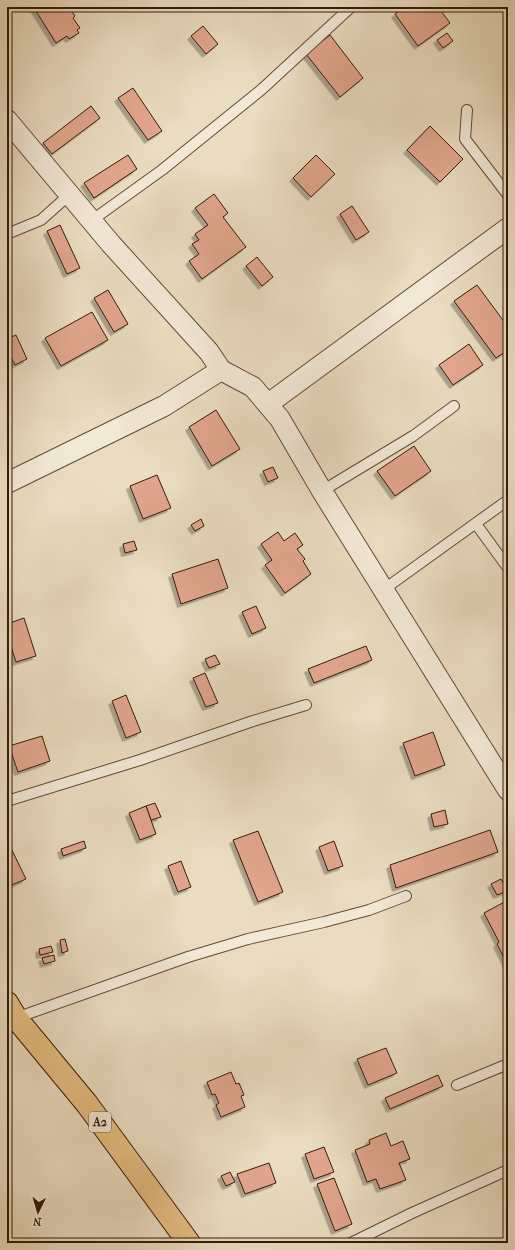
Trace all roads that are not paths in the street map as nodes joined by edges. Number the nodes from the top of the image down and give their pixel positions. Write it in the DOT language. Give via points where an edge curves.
graph roads {
  1 [pos="351,7"];
  2 [pos="467,110"];
  3 [pos="7,120"];
  4 [pos="69,195"];
  5 [pos="508,195"];
  6 [pos="90,221"];
  7 [pos="508,228"];
  8 [pos="7,234"];
  9 [pos="221,370"];
  10 [pos="268,404"];
  11 [pos="454,406"];
  12 [pos="7,483"];
  13 [pos="322,491"];
  14 [pos="508,500"];
  15 [pos="476,524"];
  16 [pos="508,568"];
  17 [pos="383,590"];
  18 [pos="306,706"];
  19 [pos="508,790"];
  20 [pos="7,801"];
  21 [pos="406,896"];
  22 [pos="12,1011"];
  23 [pos="508,1064"];
  24 [pos="457,1085"];
  25 [pos="508,1170"];
  26 [pos="189,1243"];
  27 [pos="351,1243"];
  1 -- 6 [label="lane" via="261,90 162,170"];
  2 -- 5 [label="lane" via="465,139"];
  3 -- 4 [label="street"];
  4 -- 6 [label="street"];
  4 -- 8 [label="lane" via="41,220"];
  6 -- 9 [label="street" via="209,352"];
  7 -- 10 [label="street"];
  9 -- 10 [label="street" via="253,387"];
  9 -- 12 [label="street" via="164,406"];
  10 -- 13 [label="street" via="280,419"];
  11 -- 13 [label="lane" via="413,436"];
  13 -- 17 [label="street"];
  14 -- 15 [label="lane"];
  15 -- 16 [label="lane"];
  15 -- 17 [label="lane"];
  17 -- 19 [label="street"];
  18 -- 20 [label="lane"];
  21 -- 22 [label="lane" via="369,910 248,939"];
  22 -- 26 [label="main road, A2" via="87,1104"];
  23 -- 24 [label="lane"];
  25 -- 27 [label="lane"];
}
